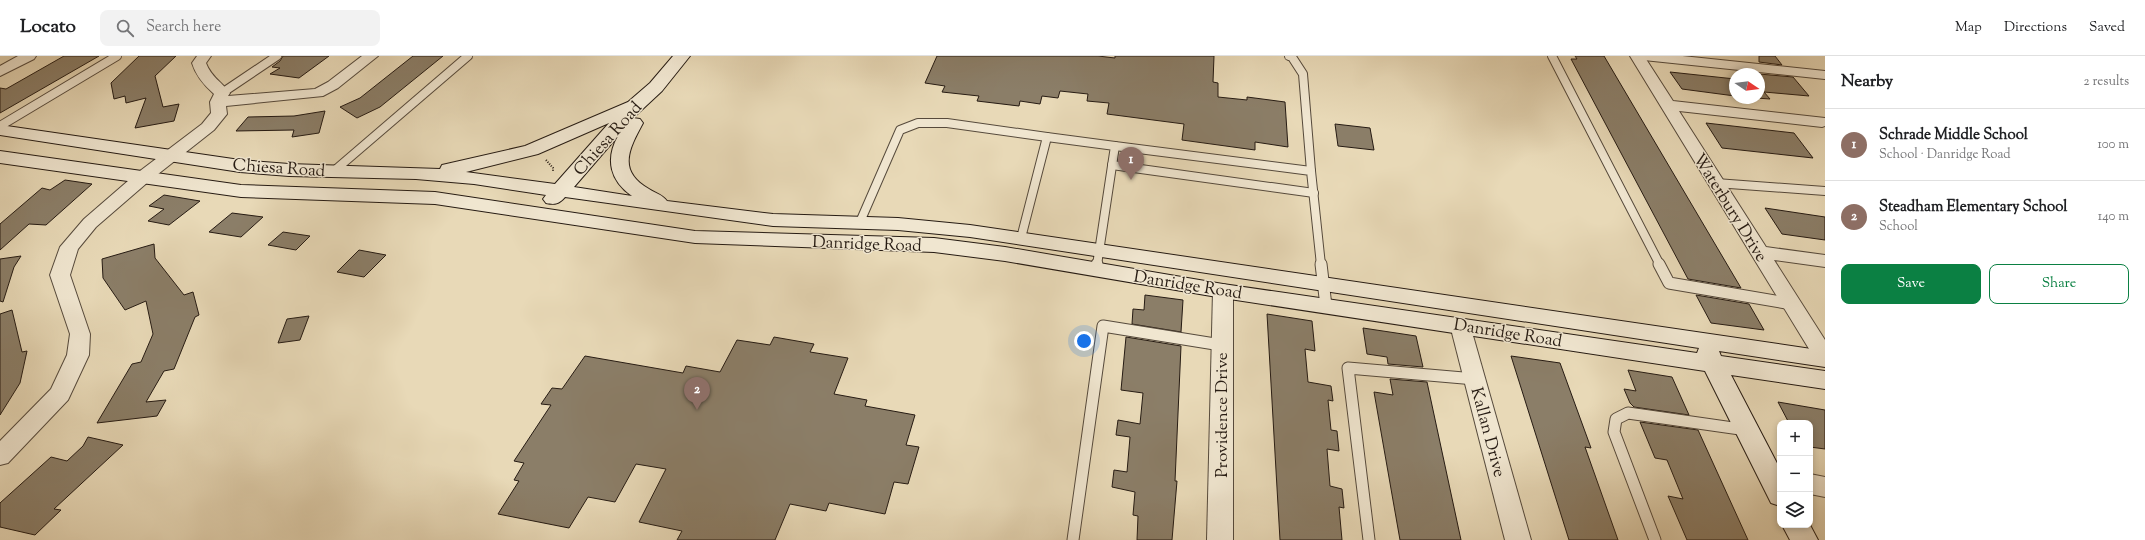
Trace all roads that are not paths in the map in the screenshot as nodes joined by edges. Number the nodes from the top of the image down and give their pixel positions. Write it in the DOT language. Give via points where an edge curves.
graph roads {
  1 [pos="29,56"];
  2 [pos="117,56"];
  3 [pos="204,56"];
  4 [pos="277,56"];
  5 [pos="371,56"];
  6 [pos="468,56"];
  7 [pos="682,56"];
  8 [pos="1289,56"];
  9 [pos="1552,56"];
  10 [pos="1637,56"];
  11 [pos="1644,56"];
  12 [pos="0,72"];
  13 [pos="1825,75"];
  14 [pos="220,97"];
  15 [pos="1667,105"];
  16 [pos="634,114"];
  17 [pos="1822,122"];
  18 [pos="0,126"];
  19 [pos="0,130"];
  20 [pos="1047,137"];
  21 [pos="1115,146"];
  22 [pos="172,155"];
  23 [pos="0,157"];
  24 [pos="1112,165"];
  25 [pos="334,171"];
  26 [pos="1311,171"];
  27 [pos="416,173"];
  28 [pos="142,178"];
  29 [pos="1716,184"];
  30 [pos="562,187"];
  31 [pos="1825,191"];
  32 [pos="1314,193"];
  33 [pos="631,201"];
  34 [pos="668,207"];
  35 [pos="549,216"];
  36 [pos="773,220"];
  37 [pos="860,222"];
  38 [pos="643,230"];
  39 [pos="676,234"];
  40 [pos="1021,238"];
  41 [pos="1759,252"];
  42 [pos="1097,260"];
  43 [pos="1825,261"];
  44 [pos="1322,284"];
  45 [pos="1223,291"];
  46 [pos="1792,304"];
  47 [pos="1326,306"];
  48 [pos="1460,325"];
  49 [pos="1702,341"];
  50 [pos="1221,345"];
  51 [pos="1825,358"];
  52 [pos="1714,363"];
  53 [pos="1475,379"];
  54 [pos="1825,380"];
  55 [pos="1747,430"];
  56 [pos="0,456"];
  57 [pos="1777,484"];
  58 [pos="1813,485"];
  59 [pos="1825,487"];
  60 [pos="1798,528"];
  61 [pos="1073,540"];
  62 [pos="1220,540"];
  63 [pos="1369,540"];
  64 [pos="1518,540"];
  65 [pos="1656,540"];
  66 [pos="1804,540"];
  1 -- 12 [label="street"];
  2 -- 18 [label="lane"];
  3 -- 14 [label="street" via="199,63 201,71"];
  4 -- 14 [label="lane"];
  5 -- 14 [label="street" via="318,93"];
  6 -- 25 [label="lane"];
  7 -- 16 [label="street, Chiesa Road" via="656,87 646,108"];
  8 -- 26 [label="lane" via="1303,74"];
  9 -- 46 [label="lane" via="1669,284"];
  10 -- 15 [label="street, Waterbury Drive"];
  11 -- 13 [label="lane"];
  14 -- 22 [label="street" via="219,114 208,127"];
  15 -- 17 [label="street"];
  15 -- 29 [label="street, Waterbury Drive"];
  16 -- 27 [label="street" via="525,152 473,165"];
  16 -- 30 [label="street, Chiesa Road"];
  16 -- 34 [label="street" via="620,151 621,172 627,183 639,193"];
  19 -- 22 [label="street, Chiesa Road"];
  20 -- 21 [label="lane"];
  20 -- 37 [label="lane" via="947,123 918,123 900,130"];
  20 -- 40 [label="lane"];
  21 -- 24 [label="lane"];
  21 -- 26 [label="lane"];
  22 -- 25 [label="street, Chiesa Road" via="240,166"];
  22 -- 28 [label="street"];
  23 -- 28 [label="street, Chiesa Road"];
  24 -- 32 [label="lane"];
  24 -- 42 [label="lane"];
  25 -- 27 [label="street, Chiesa Road"];
  26 -- 32 [label="lane"];
  27 -- 30 [label="street, Chiesa Road"];
  28 -- 35 [label="street, Chiesa Road" via="241,191 435,198"];
  28 -- 56 [label="street" via="90,223 69,247 60,276 80,334 78,355 60,394"];
  29 -- 31 [label="lane"];
  29 -- 41 [label="street, Waterbury Drive"];
  30 -- 33 [label="street, Danridge Road"];
  30 -- 35 [label="street, Chiesa Road"];
  32 -- 44 [label="lane"];
  33 -- 34 [label="street, Danridge Road"];
  33 -- 38 [label="street" via="638,208"];
  34 -- 36 [label="street, Danridge Road"];
  35 -- 38 [label="street, Danridge Road"];
  36 -- 37 [label="street, Danridge Road"];
  36 -- 39 [label="street" via="710,220"];
  37 -- 40 [label="street, Danridge Road"];
  38 -- 39 [label="street, Danridge Road"];
  39 -- 42 [label="street, Danridge Road" via="934,246"];
  40 -- 42 [label="street, Danridge Road"];
  41 -- 43 [label="street"];
  41 -- 46 [label="street, Waterbury Drive"];
  42 -- 44 [label="street, Danridge Road"];
  42 -- 45 [label="street, Danridge Road"];
  44 -- 47 [label="lane"];
  44 -- 49 [label="street, Danridge Road"];
  45 -- 47 [label="street, Danridge Road"];
  45 -- 50 [label="street, Providence Drive"];
  46 -- 51 [label="street, Waterbury Drive"];
  47 -- 48 [label="street, Danridge Road"];
  48 -- 52 [label="street, Danridge Road"];
  48 -- 53 [label="street, Kallan Drive"];
  49 -- 51 [label="street, Danridge Road"];
  49 -- 52 [label="street"];
  50 -- 61 [label="lane" via="1103,326"];
  50 -- 62 [label="street, Providence Drive"];
  52 -- 54 [label="street, Danridge Road"];
  52 -- 55 [label="street"];
  53 -- 63 [label="lane" via="1348,368"];
  53 -- 64 [label="street, Kallan Drive"];
  55 -- 57 [label="street"];
  55 -- 65 [label="lane" via="1628,413 1616,419 1614,432"];
  58 -- 59 [label="street"];
  60 -- 66 [label="street"];
}
